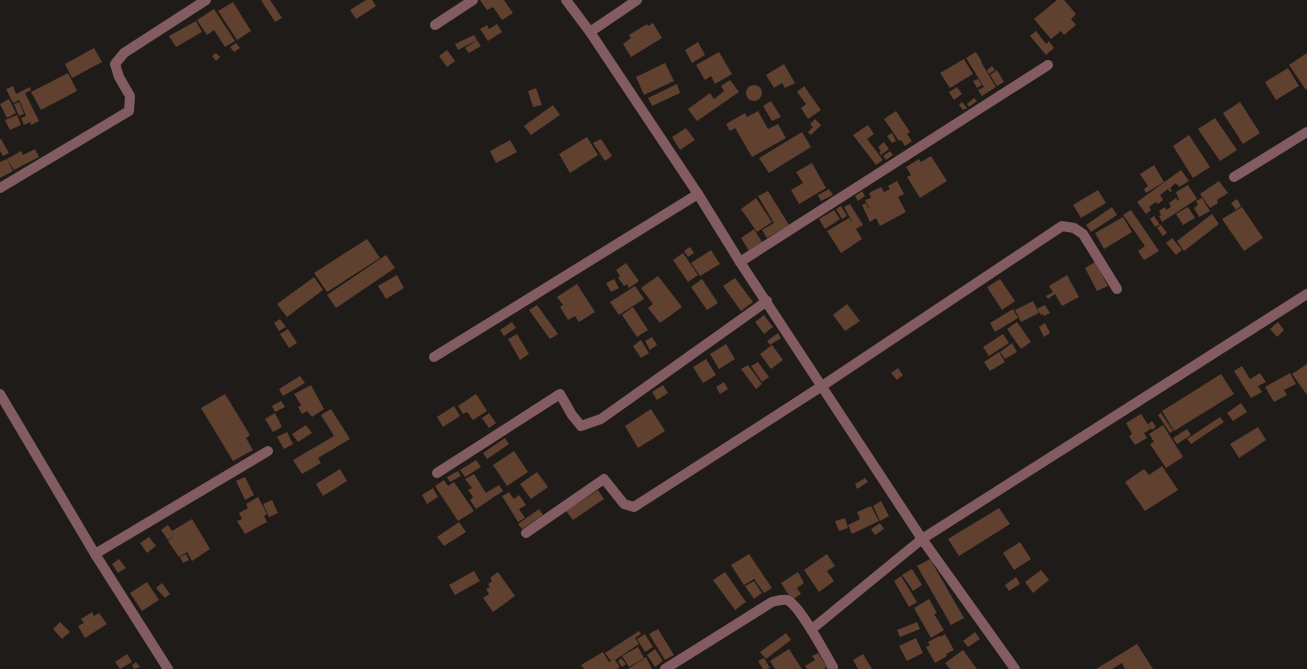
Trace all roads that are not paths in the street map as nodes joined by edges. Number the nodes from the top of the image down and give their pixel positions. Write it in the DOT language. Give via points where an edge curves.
graph roads {
  1 [pos="206,0"];
  2 [pos="473,0"];
  3 [pos="566,0"];
  4 [pos="637,0"];
  5 [pos="435,25"];
  6 [pos="590,32"];
  7 [pos="1048,65"];
  8 [pos="1307,132"];
  9 [pos="1234,177"];
  10 [pos="0,188"];
  11 [pos="698,194"];
  12 [pos="740,262"];
  13 [pos="1117,289"];
  14 [pos="1307,294"];
  15 [pos="767,302"];
  16 [pos="434,357"];
  17 [pos="822,386"];
  18 [pos="0,394"];
  19 [pos="268,451"];
  20 [pos="437,473"];
  21 [pos="526,533"];
  22 [pos="922,539"];
  23 [pos="95,554"];
  24 [pos="812,629"];
  25 [pos="168,669"];
  26 [pos="665,669"];
  27 [pos="832,669"];
  28 [pos="1015,669"];
  1 -- 10 [label="street" via="124,53 115,64 130,96 129,111"];
  2 -- 5 [label="street"];
  3 -- 6 [label="street"];
  4 -- 6 [label="street"];
  6 -- 11 [label="street"];
  7 -- 12 [label="street"];
  8 -- 9 [label="street"];
  11 -- 12 [label="street"];
  11 -- 16 [label="street"];
  12 -- 15 [label="street"];
  13 -- 17 [label="street" via="1083,234 1074,228 1062,226"];
  14 -- 22 [label="street"];
  15 -- 17 [label="street"];
  15 -- 20 [label="street" via="601,419 581,426 560,394"];
  17 -- 21 [label="street" via="634,507 624,504 604,479"];
  17 -- 22 [label="street"];
  18 -- 23 [label="street"];
  19 -- 23 [label="street"];
  22 -- 24 [label="street"];
  22 -- 28 [label="street"];
  23 -- 25 [label="street"];
  24 -- 26 [label="street" via="795,606 788,600 779,600"];
  24 -- 27 [label="street"];
}
